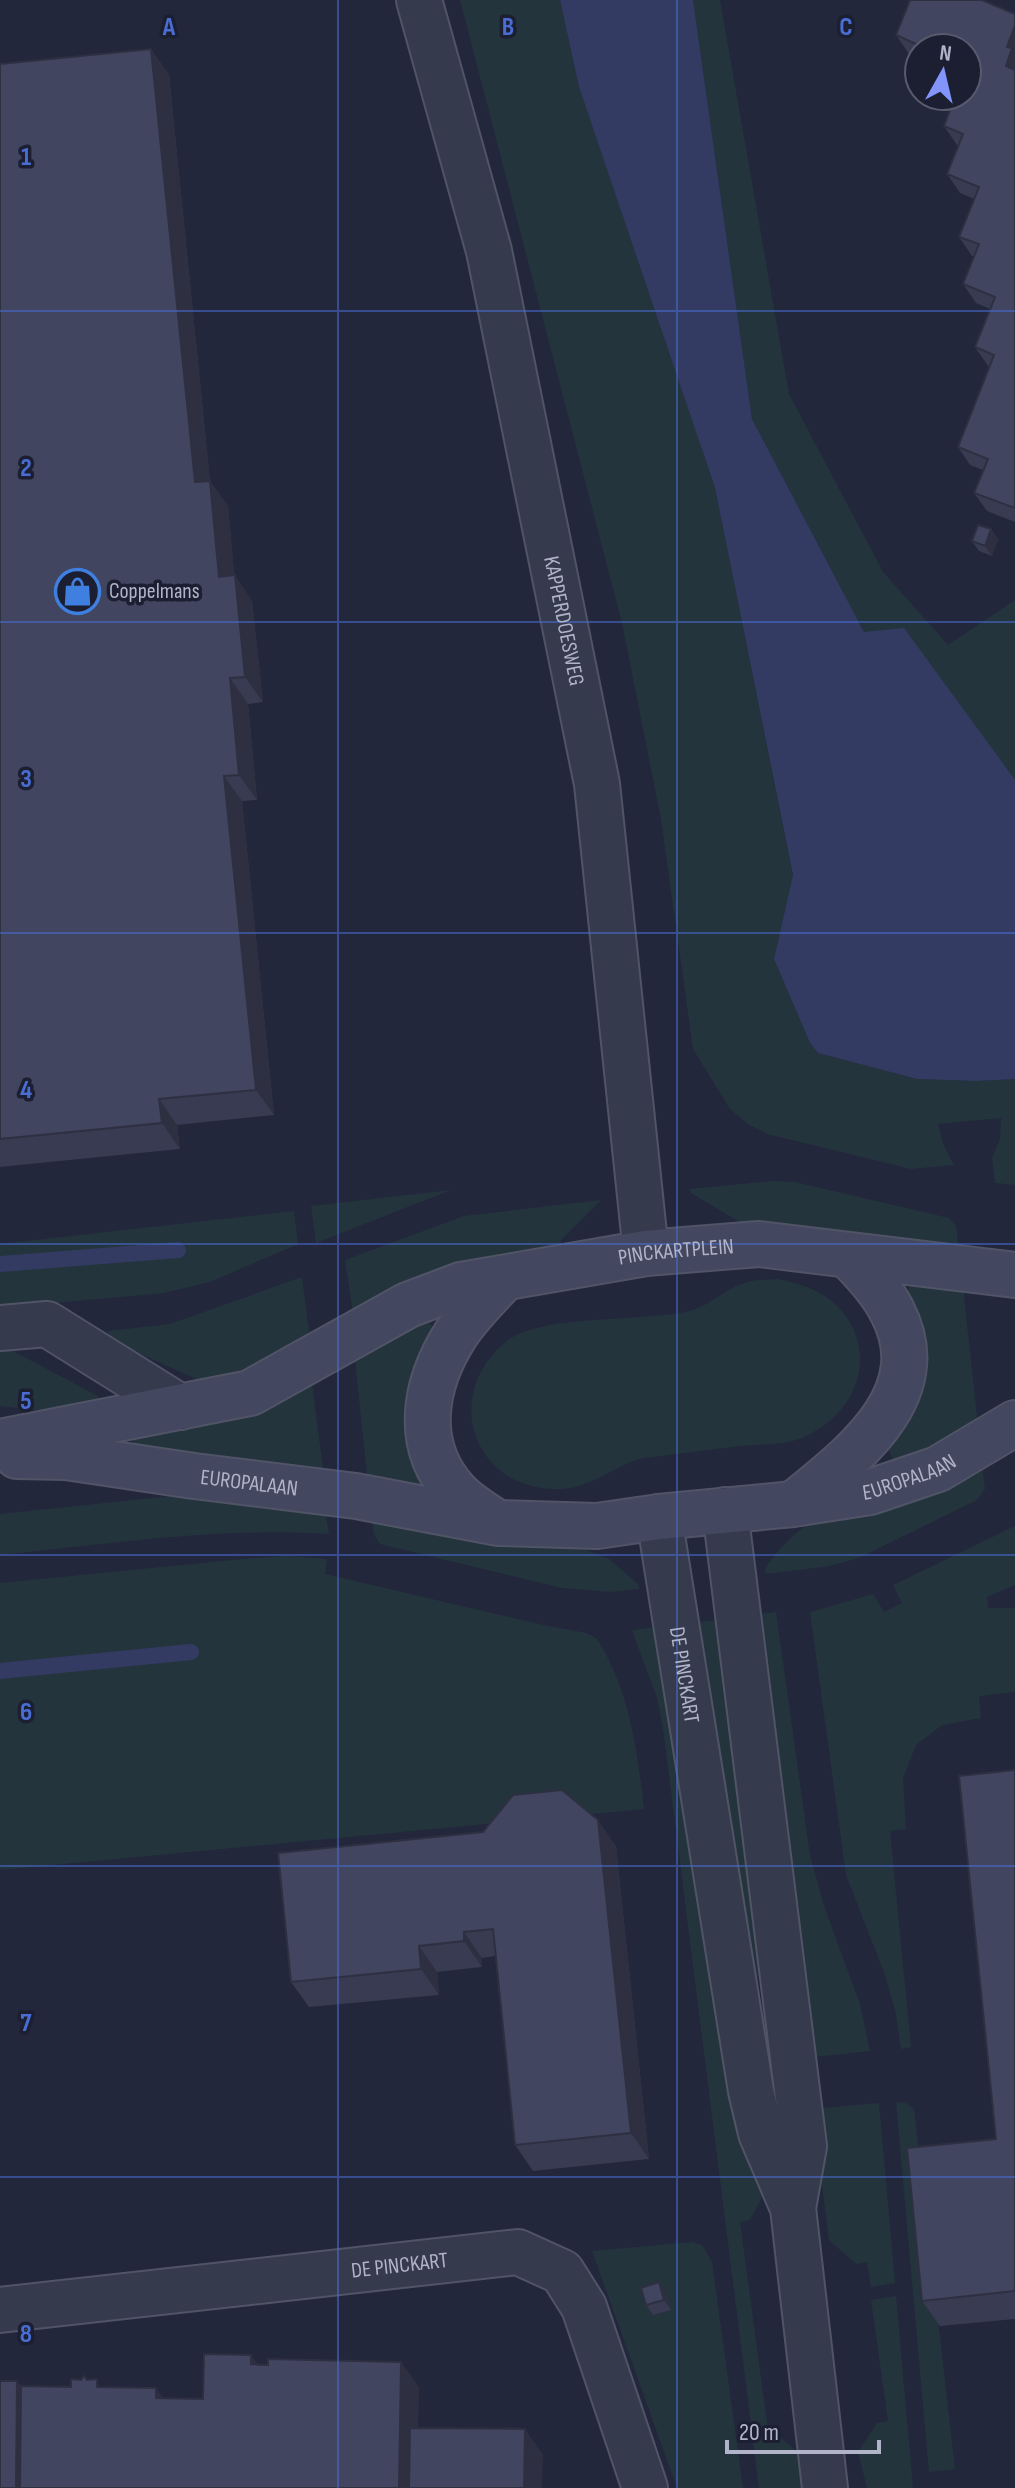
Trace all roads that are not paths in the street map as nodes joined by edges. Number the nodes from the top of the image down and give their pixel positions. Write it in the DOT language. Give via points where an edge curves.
graph roads {
  1 [pos="419,0"];
  2 [pos="646,1253"];
  3 [pos="850,1257"];
  4 [pos="1015,1275"];
  5 [pos="504,1278"];
  6 [pos="0,1328"];
  7 [pos="180,1407"];
  8 [pos="1015,1423"];
  9 [pos="0,1442"];
  10 [pos="0,1455"];
  11 [pos="793,1504"];
  12 [pos="725,1510"];
  13 [pos="659,1517"];
  14 [pos="498,1523"];
  15 [pos="793,2208"];
  16 [pos="0,2310"];
  17 [pos="645,2488"];
  18 [pos="825,2488"];
  1 -- 2 [label="street, KAPPERDOESWEG" via="489,251 597,784"];
  2 -- 3 [label="main road, PINCKARTPLEIN" via="759,1244"];
  2 -- 5 [label="main road, PINCKARTPLEIN"];
  3 -- 4 [label="main road"];
  3 -- 11 [label="main road" via="892,1309 903,1346 903,1375 879,1428"];
  5 -- 7 [label="main road" via="461,1285 408,1305 250,1393"];
  5 -- 14 [label="main road" via="457,1333 433,1380 427,1405 428,1437 438,1466 457,1493"];
  6 -- 7 [label="street" via="47,1324"];
  7 -- 9 [label="main road"];
  8 -- 11 [label="main road, EUROPALAAN" via="938,1469 870,1492"];
  10 -- 14 [label="main road, EUROPALAAN" via="66,1457 356,1496"];
  11 -- 12 [label="main road"];
  12 -- 13 [label="main road"];
  12 -- 15 [label="street, DE PINCKART" via="804,2146"];
  13 -- 14 [label="main road" via="597,1526"];
  13 -- 15 [label="street, DE PINCKART" via="751,2091 761,2133"];
  15 -- 18 [label="street, DE PINCKART"];
  16 -- 17 [label="street, DE PINCKART" via="518,2252 562,2272 584,2307"];
}
